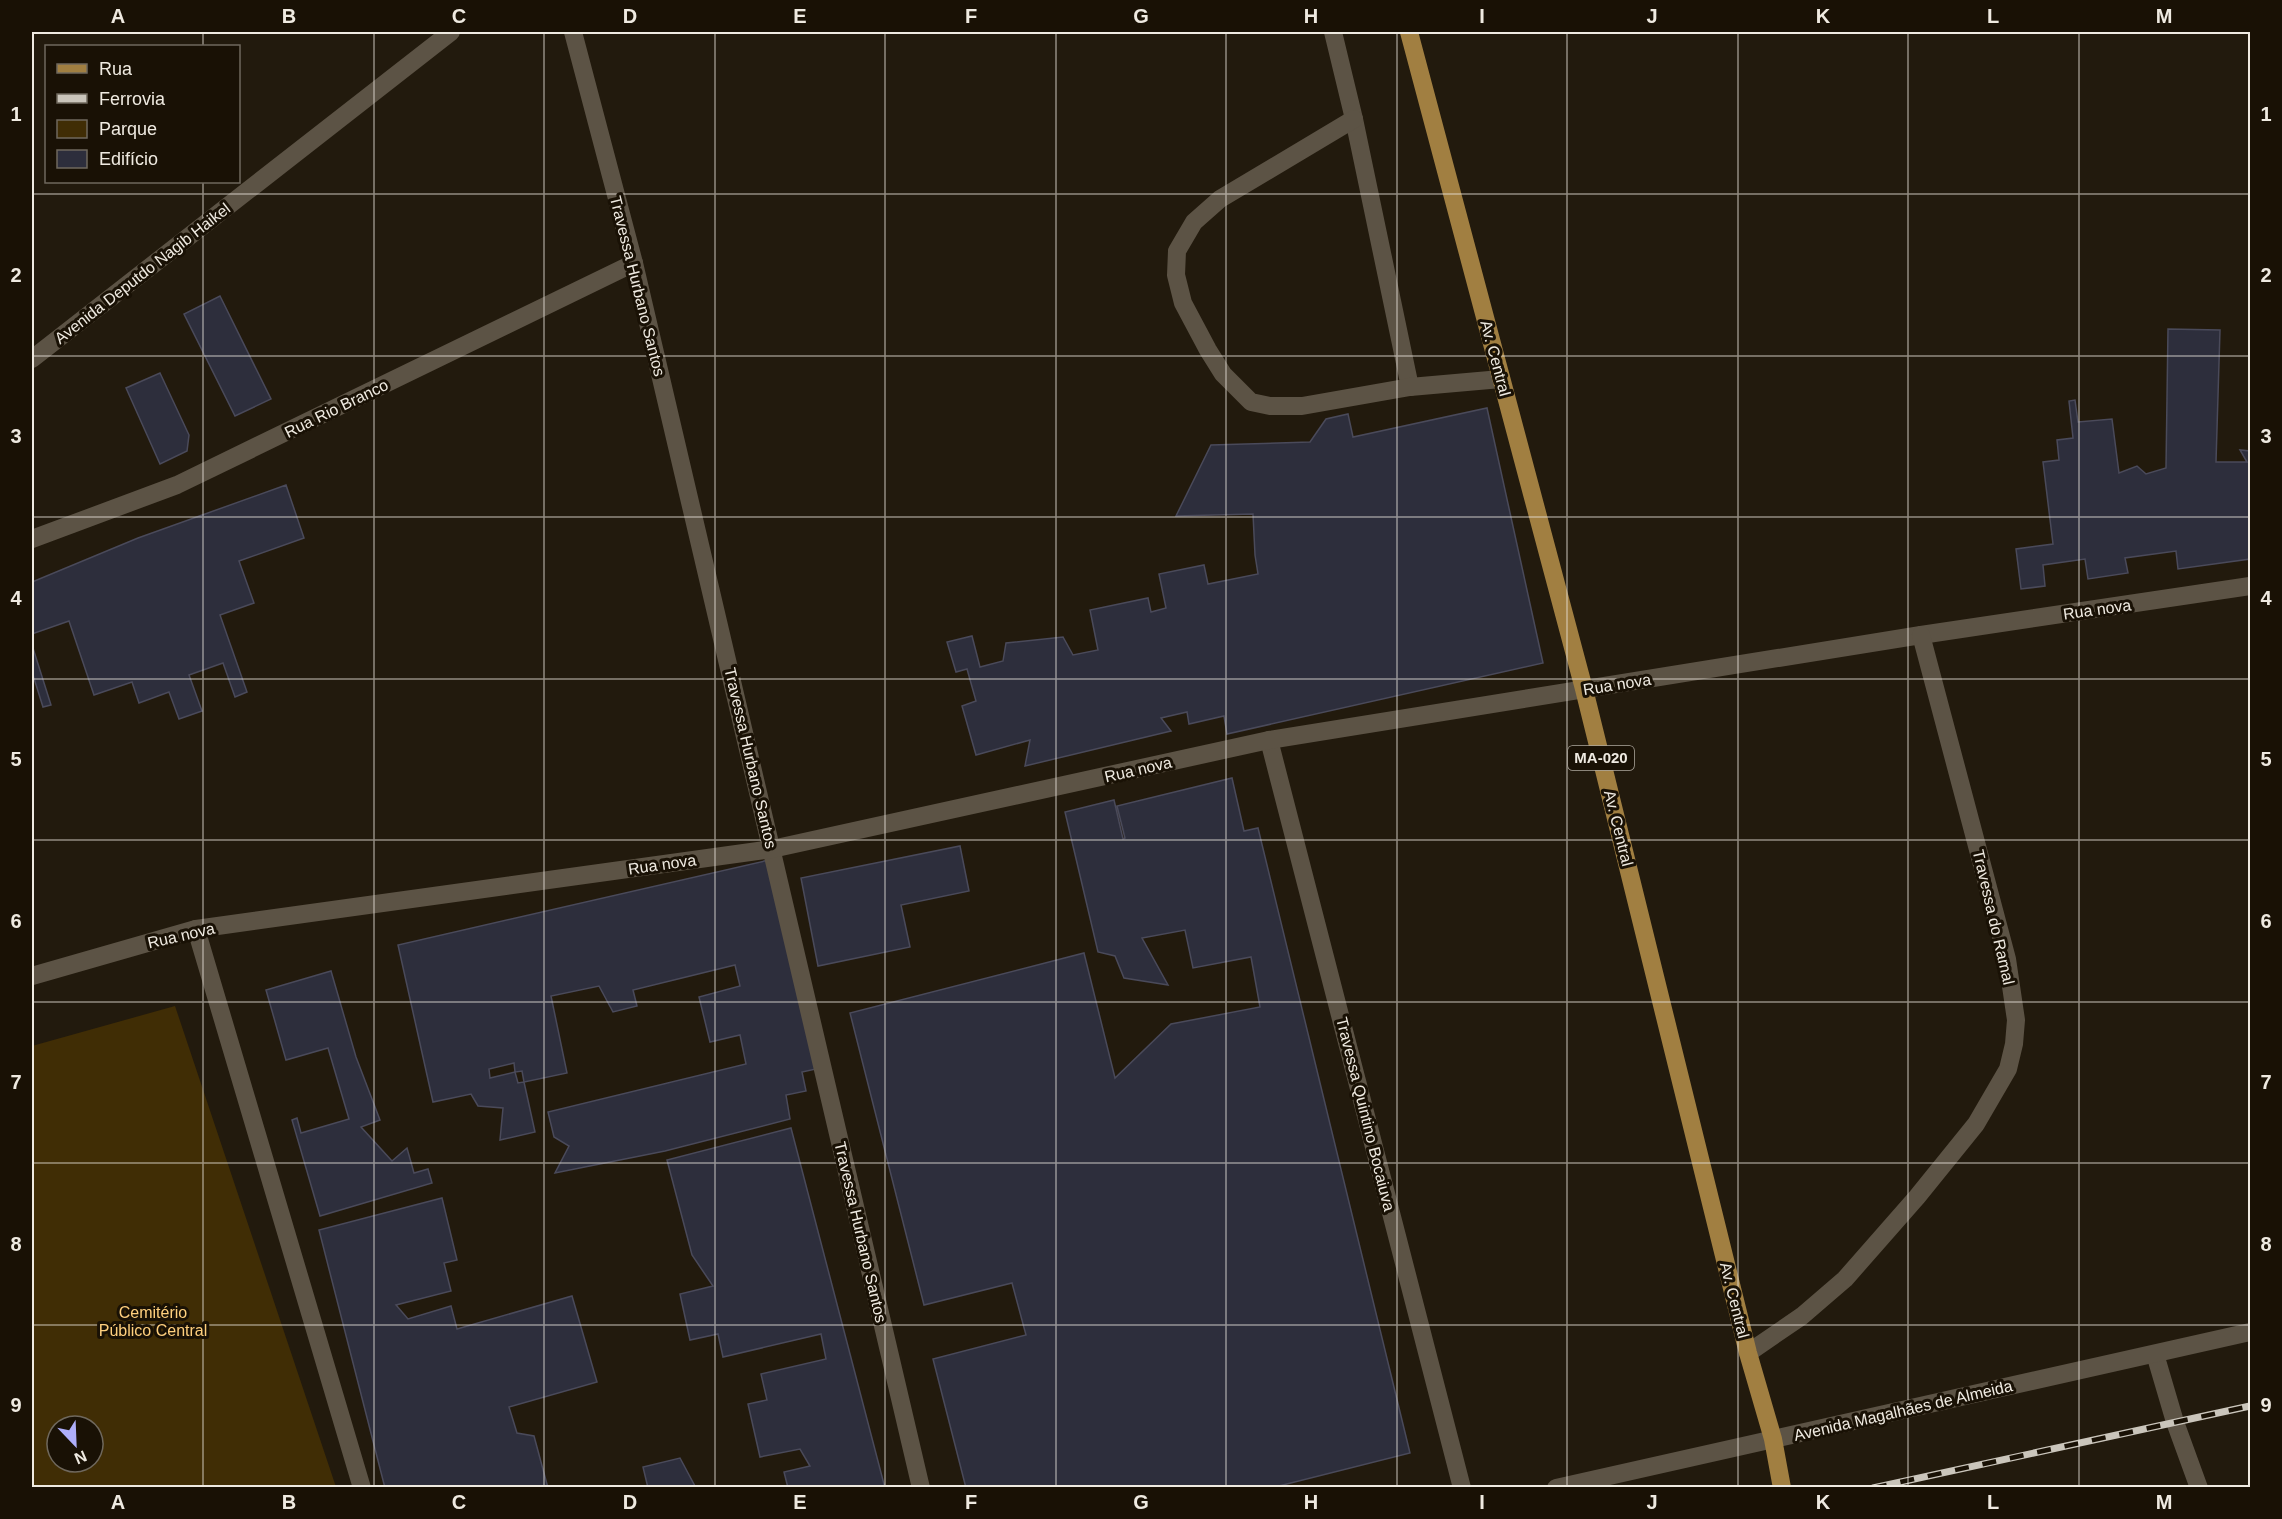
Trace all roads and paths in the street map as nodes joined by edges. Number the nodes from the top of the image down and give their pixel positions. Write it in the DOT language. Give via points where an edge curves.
graph roads {
  1 [pos="451,32"];
  2 [pos="573,32"];
  3 [pos="1333,32"];
  4 [pos="1409,32"];
  5 [pos="1354,119"];
  6 [pos="634,263"];
  7 [pos="32,359"];
  8 [pos="1501,379"];
  9 [pos="1410,387"];
  10 [pos="32,539"];
  11 [pos="2250,586"];
  12 [pos="1921,635"];
  13 [pos="1584,689"];
  14 [pos="1269,740"];
  15 [pos="772,849"];
  16 [pos="196,929"];
  17 [pos="32,976"];
  18 [pos="2250,1332"];
  19 [pos="1748,1353"];
  20 [pos="2155,1354"];
  21 [pos="1773,1439"];
  22 [pos="362,1488"];
  23 [pos="921,1488"];
  24 [pos="1462,1488"];
  25 [pos="1556,1488"];
  26 [pos="1782,1488"];
  27 [pos="2199,1488"];
  1 -- 7 [label="street, Avenida Deputdo Nagib Haikel"];
  2 -- 6 [label="street, Travessa Hurbano Santos"];
  3 -- 5 [label="street"];
  4 -- 8 [label="main road, Av. Central / MA-020"];
  5 -- 9 [label="street"];
  5 -- 9 [label="street" via="1220,199 1194,222 1177,251 1176,275 1183,303 1208,350 1223,374 1251,402 1302,406"];
  6 -- 10 [label="street, Rua Rio Branco" via="177,485"];
  6 -- 15 [label="street, Travessa Hurbano Santos"];
  8 -- 9 [label="street"];
  8 -- 13 [label="main road, Av. Central / MA-020"];
  11 -- 12 [label="street, Rua nova"];
  12 -- 13 [label="street, Rua nova"];
  12 -- 19 [label="street, Travessa do Ramal" via="2007,959 2016,1020 2008,1069 1976,1124 1845,1279 1802,1316"];
  13 -- 14 [label="street, Rua nova"];
  13 -- 19 [label="main road, Av. Central / MA-020"];
  14 -- 15 [label="street, Rua nova"];
  14 -- 24 [label="street, Travessa Quintino Bocaiuva"];
  15 -- 16 [label="street, Rua nova"];
  15 -- 23 [label="street, Travessa Hurbano Santos"];
  16 -- 17 [label="street, Rua nova"];
  16 -- 22 [label="street"];
  18 -- 20 [label="street, Avenida Magalhães de Almeida"];
  19 -- 21 [label="main road, Av. Central / MA-020"];
  20 -- 21 [label="street, Avenida Magalhães de Almeida"];
  20 -- 27 [label="street"];
  21 -- 25 [label="street, Avenida Magalhães de Almeida"];
  21 -- 26 [label="main road, Av. Central / MA-020"];
}
